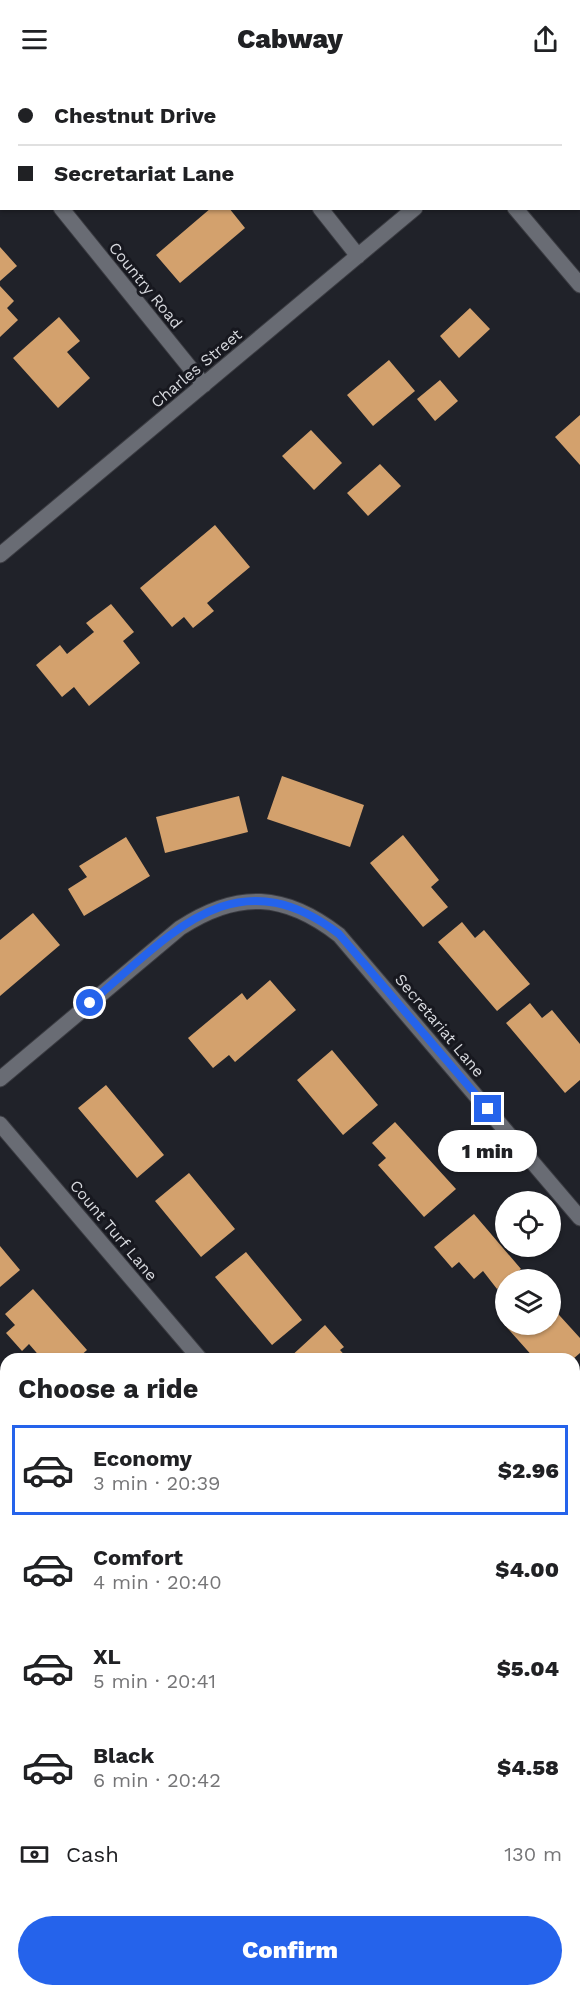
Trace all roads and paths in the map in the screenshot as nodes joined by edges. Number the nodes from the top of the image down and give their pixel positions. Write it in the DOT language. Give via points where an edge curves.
graph roads {
  1 [pos="63,210"];
  2 [pos="322,210"];
  3 [pos="413,210"];
  4 [pos="517,210"];
  5 [pos="358,256"];
  6 [pos="580,285"];
  7 [pos="204,385"];
  8 [pos="0,555"];
  9 [pos="0,1079"];
  10 [pos="0,1124"];
  11 [pos="580,1218"];
  12 [pos="195,1353"];
  1 -- 7 [label="street, Country Road"];
  2 -- 5 [label="street"];
  3 -- 5 [label="street, Charles Street"];
  4 -- 6 [label="street"];
  5 -- 7 [label="street, Charles Street"];
  7 -- 8 [label="street, Charles Street"];
  9 -- 11 [label="street, Secretariat Lane" via="180,928 202,914 228,904 256,900 286,904 315,916 339,934"];
  10 -- 12 [label="street, Count Turf Lane"];
}
